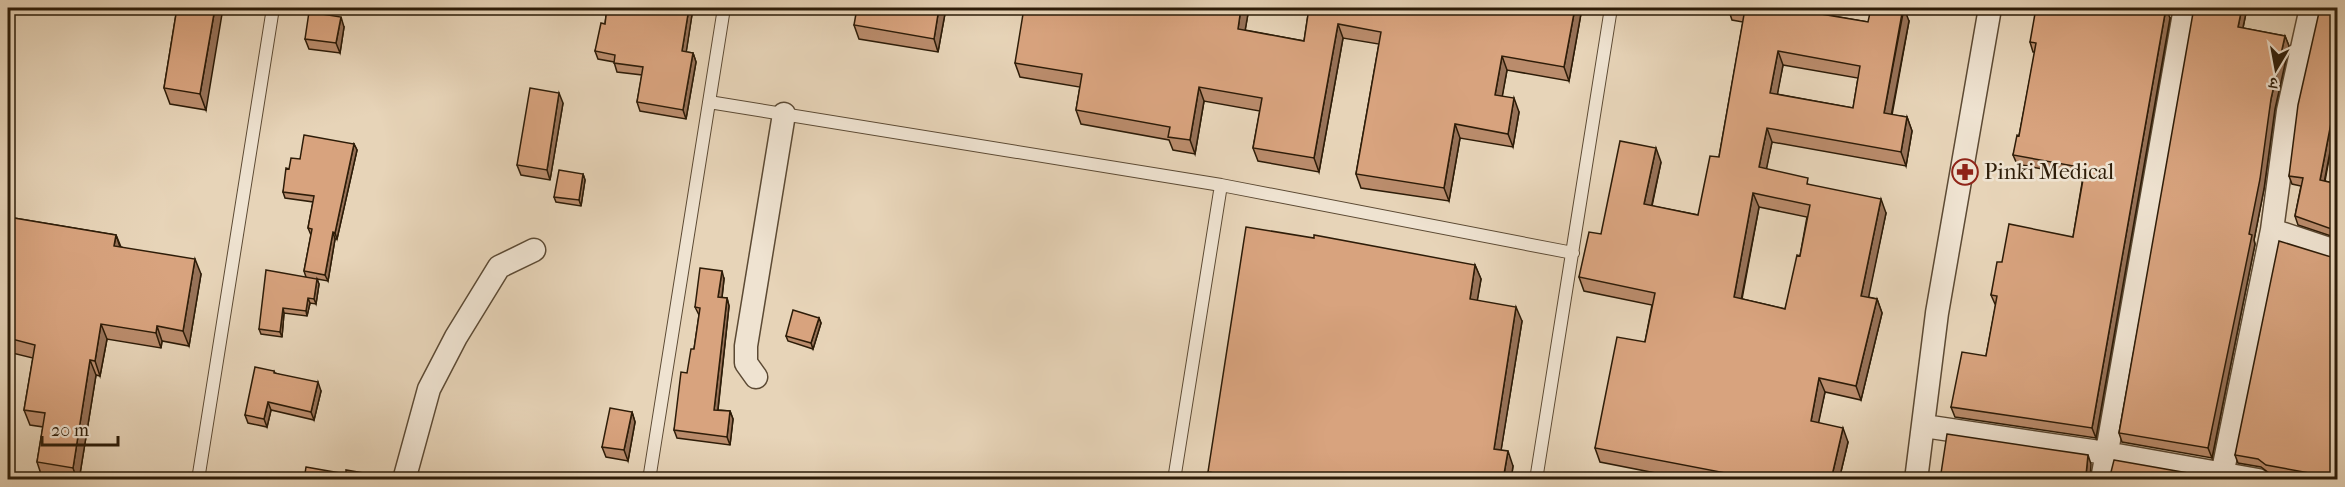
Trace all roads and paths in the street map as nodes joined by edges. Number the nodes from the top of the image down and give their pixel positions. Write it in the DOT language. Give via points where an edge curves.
graph roads {
  1 [pos="273,8"];
  2 [pos="724,8"];
  3 [pos="1611,8"];
  4 [pos="1990,8"];
  5 [pos="2185,8"];
  6 [pos="2311,8"];
  7 [pos="709,102"];
  8 [pos="784,114"];
  9 [pos="1221,186"];
  10 [pos="2272,230"];
  11 [pos="534,250"];
  12 [pos="2337,252"];
  13 [pos="1573,253"];
  14 [pos="756,377"];
  15 [pos="1924,426"];
  16 [pos="2106,453"];
  17 [pos="2222,476"];
  18 [pos="198,480"];
  19 [pos="404,480"];
  20 [pos="649,480"];
  21 [pos="1174,480"];
  22 [pos="1536,480"];
  23 [pos="1916,480"];
  24 [pos="2102,480"];
  25 [pos="2258,480"];
  1 -- 18 [label="lane"];
  2 -- 7 [label="lane"];
  3 -- 13 [label="lane"];
  4 -- 15 [label="street" via="1937,314"];
  5 -- 16 [label="street"];
  6 -- 10 [label="street" via="2288,111"];
  7 -- 8 [label="lane"];
  7 -- 20 [label="lane"];
  8 -- 9 [label="lane"];
  8 -- 14 [label="street" via="746,346 746,363"];
  9 -- 13 [label="lane"];
  9 -- 21 [label="lane"];
  10 -- 12 [label="street"];
  10 -- 17 [label="street"];
  11 -- 19 [label="street" via="499,267 456,337 429,389"];
  13 -- 22 [label="lane"];
  15 -- 16 [label="street"];
  15 -- 23 [label="street"];
  16 -- 17 [label="street"];
  16 -- 24 [label="street"];
  17 -- 25 [label="street"];
}
